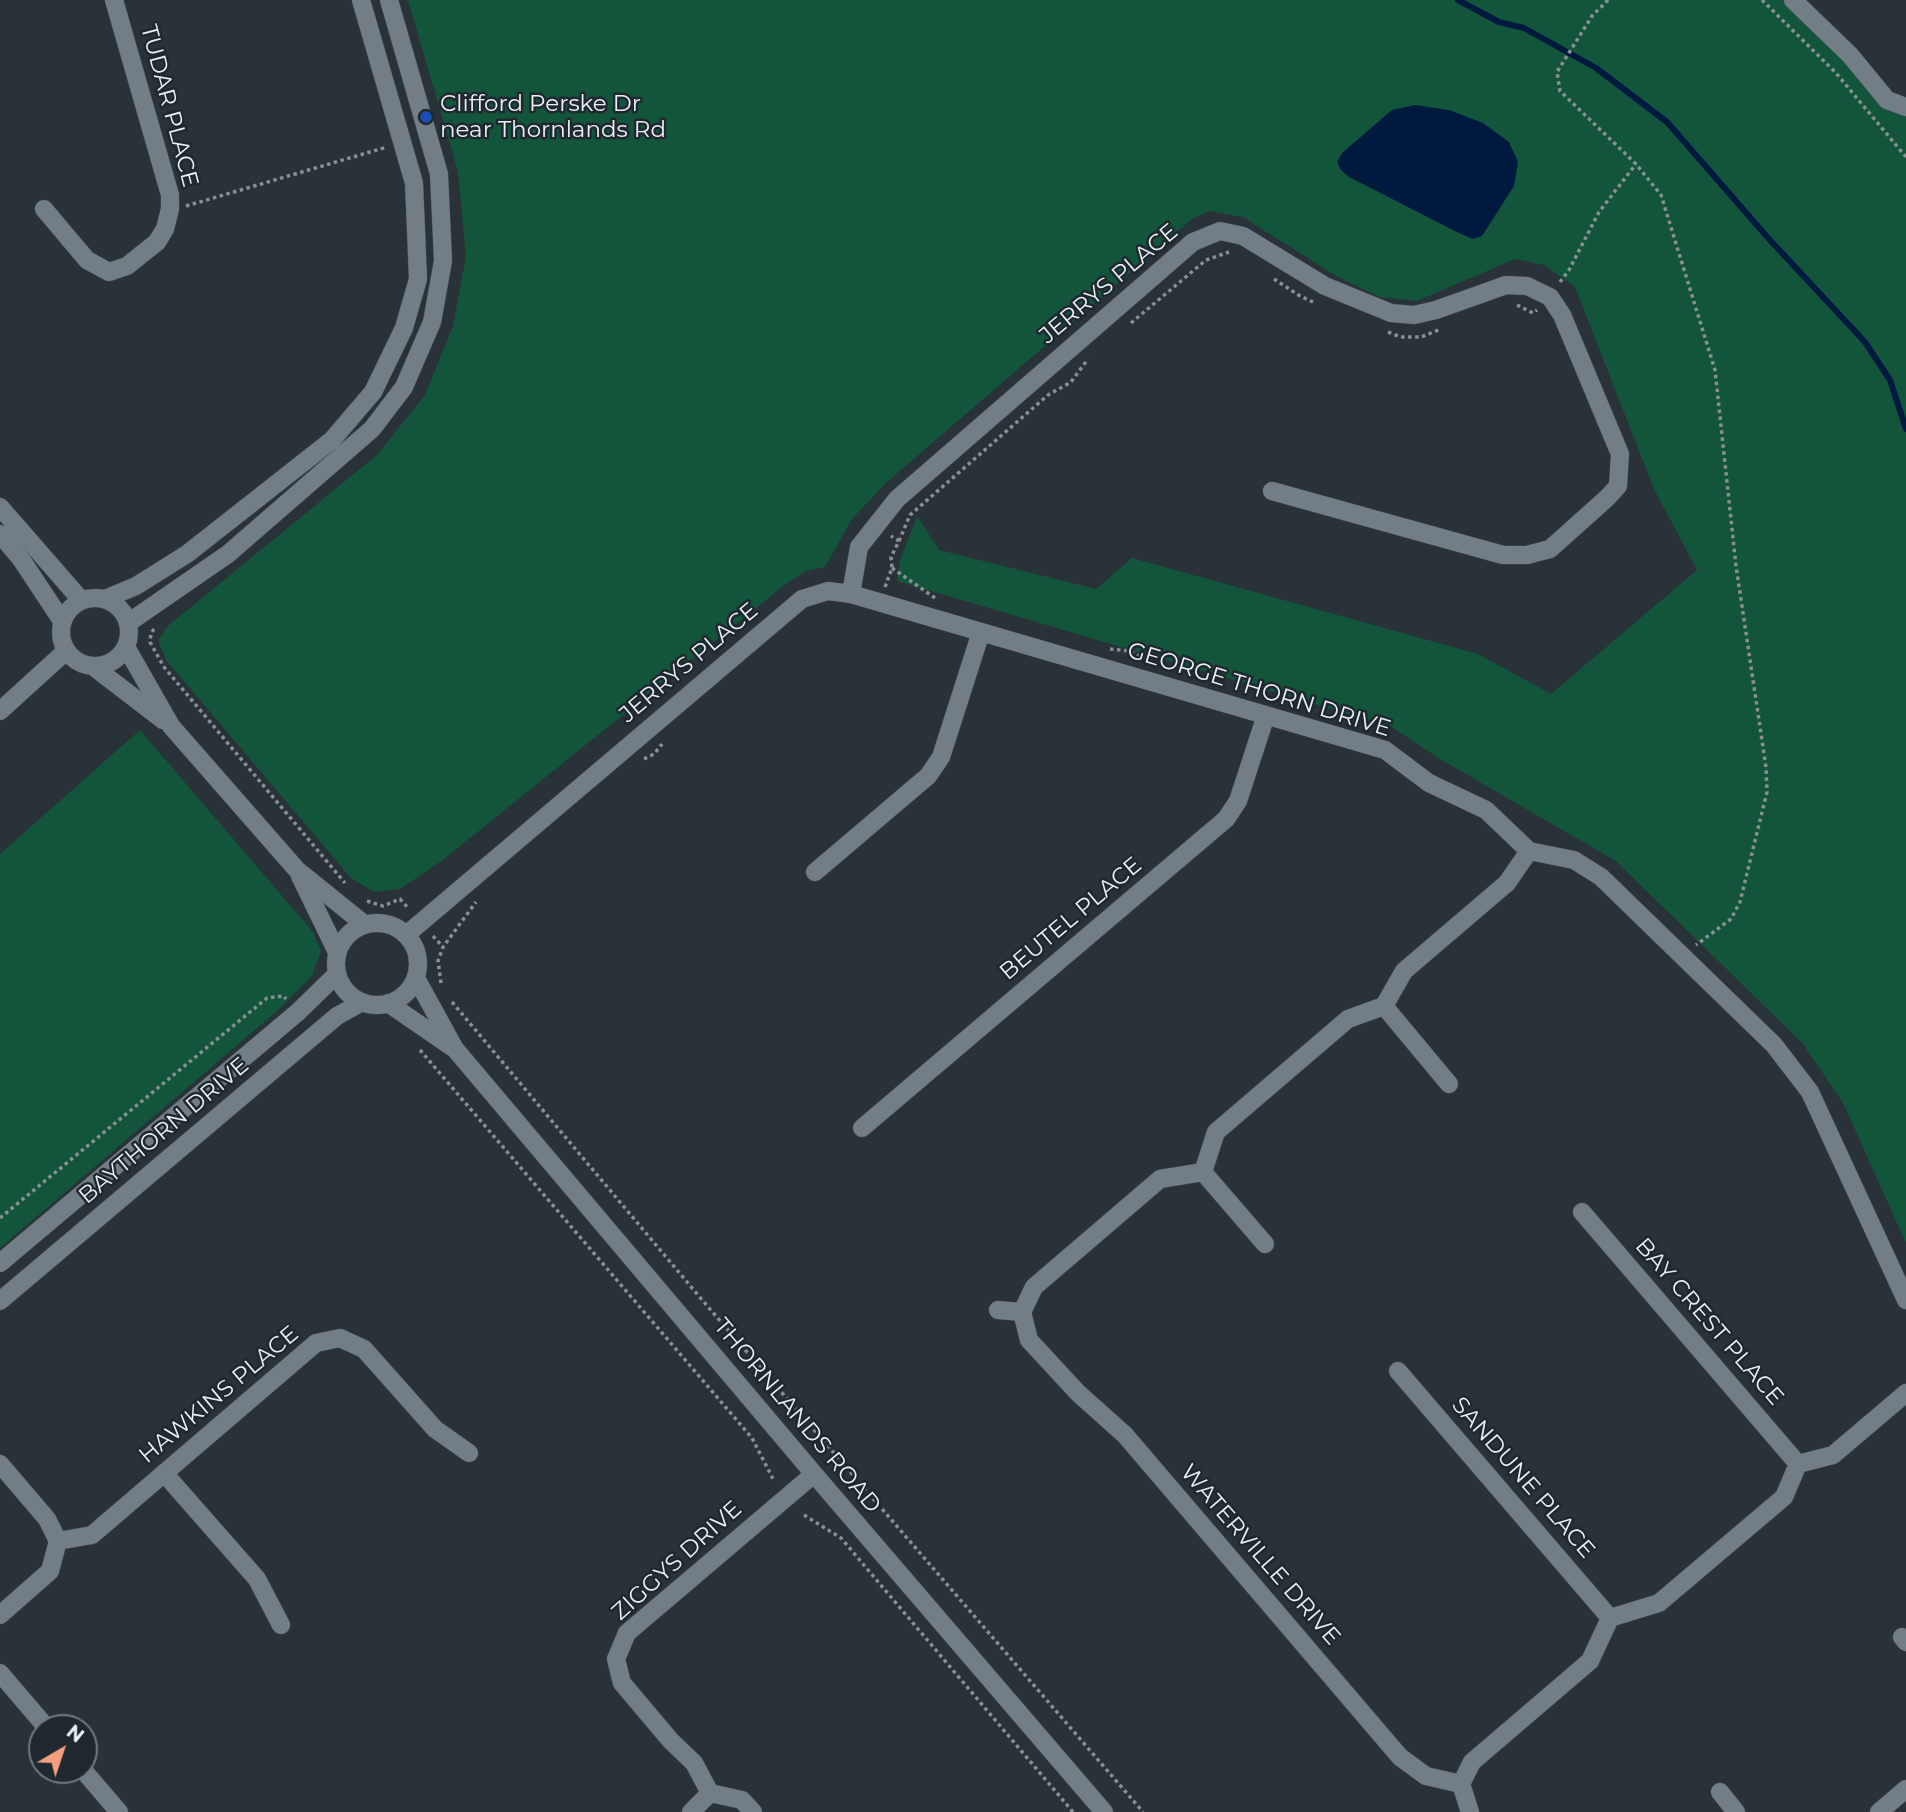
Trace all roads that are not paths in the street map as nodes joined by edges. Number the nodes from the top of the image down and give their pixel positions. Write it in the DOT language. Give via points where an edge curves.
graph roads {
  1 [pos="114,0"];
  2 [pos="361,0"];
  3 [pos="389,0"];
  4 [pos="1793,0"];
  5 [pos="1906,107"];
  6 [pos="44,209"];
  7 [pos="1272,491"];
  8 [pos="0,507"];
  9 [pos="0,534"];
  10 [pos="851,594"];
  11 [pos="106,599"];
  12 [pos="81,600"];
  13 [pos="62,621"];
  14 [pos="128,623"];
  15 [pos="981,632"];
  16 [pos="126,647"];
  17 [pos="66,651"];
  18 [pos="94,667"];
  19 [pos="0,711"];
  20 [pos="1266,715"];
  21 [pos="171,726"];
  22 [pos="1529,851"];
  23 [pos="297,870"];
  24 [pos="815,872"];
  25 [pos="364,924"];
  26 [pos="406,934"];
  27 [pos="337,951"];
  28 [pos="337,974"];
  29 [pos="416,978"];
  30 [pos="362,1002"];
  31 [pos="388,1003"];
  32 [pos="1384,1006"];
  33 [pos="455,1049"];
  34 [pos="1449,1084"];
  35 [pos="862,1128"];
  36 [pos="1203,1172"];
  37 [pos="1581,1212"];
  38 [pos="1265,1244"];
  39 [pos="0,1263"];
  40 [pos="1906,1300"];
  41 [pos="0,1301"];
  42 [pos="998,1310"];
  43 [pos="1022,1312"];
  44 [pos="1398,1370"];
  45 [pos="1906,1393"];
  46 [pos="469,1452"];
  47 [pos="0,1464"];
  48 [pos="1798,1464"];
  49 [pos="164,1473"];
  50 [pos="814,1474"];
  51 [pos="58,1541"];
  52 [pos="0,1615"];
  53 [pos="1610,1618"];
  54 [pos="281,1625"];
  55 [pos="0,1674"];
  56 [pos="35,1714"];
  57 [pos="95,1784"];
  58 [pos="1461,1784"];
  59 [pos="1906,1789"];
  60 [pos="1720,1792"];
  61 [pos="709,1793"];
  62 [pos="119,1812"];
  63 [pos="691,1812"];
  64 [pos="753,1812"];
  65 [pos="1104,1812"];
  66 [pos="1470,1812"];
  67 [pos="1736,1812"];
  68 [pos="1879,1812"];
  1 -- 6 [label="street, TUDAR PLACE" via="170,195 166,229 127,267 109,272 87,260"];
  2 -- 11 [label="street" via="414,183 418,279 404,328 373,392 332,440 217,532 136,586"];
  3 -- 14 [label="street" via="439,174 443,261 432,322 404,387 372,429 228,554"];
  4 -- 5 [label="street" via="1850,55 1887,100"];
  7 -- 10 [label="street, JERRYS PLACE" via="1503,555 1527,555 1550,549 1618,486 1620,454 1550,297 1527,286 1506,285 1436,310 1414,315 1391,313 1325,286 1243,236 1220,231 1193,242 897,499 859,547"];
  8 -- 12 [label="street"];
  9 -- 13 [label="street"];
  10 -- 15 [label="street, GEORGE THORN DRIVE"];
  10 -- 26 [label="street, JERRYS PLACE" via="828,591 802,599"];
  11 -- 12 [label="street"];
  11 -- 14 [label="street" via="123,612"];
  12 -- 13 [label="street"];
  13 -- 17 [label="street" via="61,642"];
  14 -- 16 [label="street"];
  15 -- 20 [label="street, GEORGE THORN DRIVE"];
  15 -- 24 [label="street" via="942,757 928,776"];
  16 -- 18 [label="street" via="113,662"];
  16 -- 21 [label="street"];
  17 -- 18 [label="street"];
  17 -- 19 [label="street"];
  18 -- 21 [label="street"];
  20 -- 22 [label="street, GEORGE THORN DRIVE" via="1385,750 1429,783 1486,810"];
  20 -- 35 [label="street, BEUTEL PLACE" via="1238,801 1226,818"];
  21 -- 23 [label="street"];
  22 -- 32 [label="street" via="1507,883 1404,971"];
  22 -- 40 [label="street" via="1574,860 1601,877 1774,1045 1810,1092"];
  23 -- 25 [label="street"];
  23 -- 27 [label="street"];
  25 -- 26 [label="street" via="386,923"];
  25 -- 27 [label="street" via="352,930"];
  26 -- 29 [label="street, THORNLANDS ROAD" via="417,955"];
  27 -- 28 [label="street"];
  28 -- 30 [label="street" via="342,986"];
  28 -- 39 [label="street, BAYTHORN DRIVE" via="316,997"];
  29 -- 31 [label="street" via="400,998"];
  29 -- 33 [label="street, THORNLANDS ROAD"];
  30 -- 31 [label="street"];
  30 -- 41 [label="street, BAYTHORN DRIVE" via="337,1016"];
  31 -- 33 [label="street, THORNLANDS ROAD"];
  32 -- 34 [label="street"];
  32 -- 36 [label="street" via="1348,1019 1216,1132"];
  33 -- 50 [label="street, THORNLANDS ROAD"];
  36 -- 38 [label="street"];
  36 -- 43 [label="street" via="1160,1179 1034,1287"];
  37 -- 48 [label="street, BAY CREST PLACE"];
  42 -- 43 [label="street"];
  43 -- 58 [label="street, WATERVILLE DRIVE" via="1030,1340 1078,1393 1125,1435 1400,1757 1426,1776"];
  44 -- 53 [label="street, SANDUNE PLACE"];
  45 -- 48 [label="street" via="1833,1455"];
  46 -- 49 [label="street, HAWKINS PLACE" via="435,1429 363,1349 340,1338 316,1343"];
  47 -- 51 [label="street" via="47,1519"];
  48 -- 53 [label="street" via="1784,1497 1658,1604"];
  49 -- 51 [label="street, HAWKINS PLACE" via="92,1535"];
  49 -- 54 [label="street" via="257,1579"];
  50 -- 61 [label="street, ZIGGYS DRIVE" via="627,1633 616,1659 622,1683 694,1763"];
  50 -- 65 [label="street, THORNLANDS ROAD"];
  51 -- 52 [label="street" via="50,1571"];
  53 -- 58 [label="street" via="1590,1661 1472,1762"];
  55 -- 56 [label="street"];
  57 -- 62 [label="street"];
  58 -- 66 [label="street"];
  59 -- 68 [label="street"];
  60 -- 67 [label="street"];
  61 -- 63 [label="street"];
  61 -- 64 [label="street" via="742,1800"];
}
